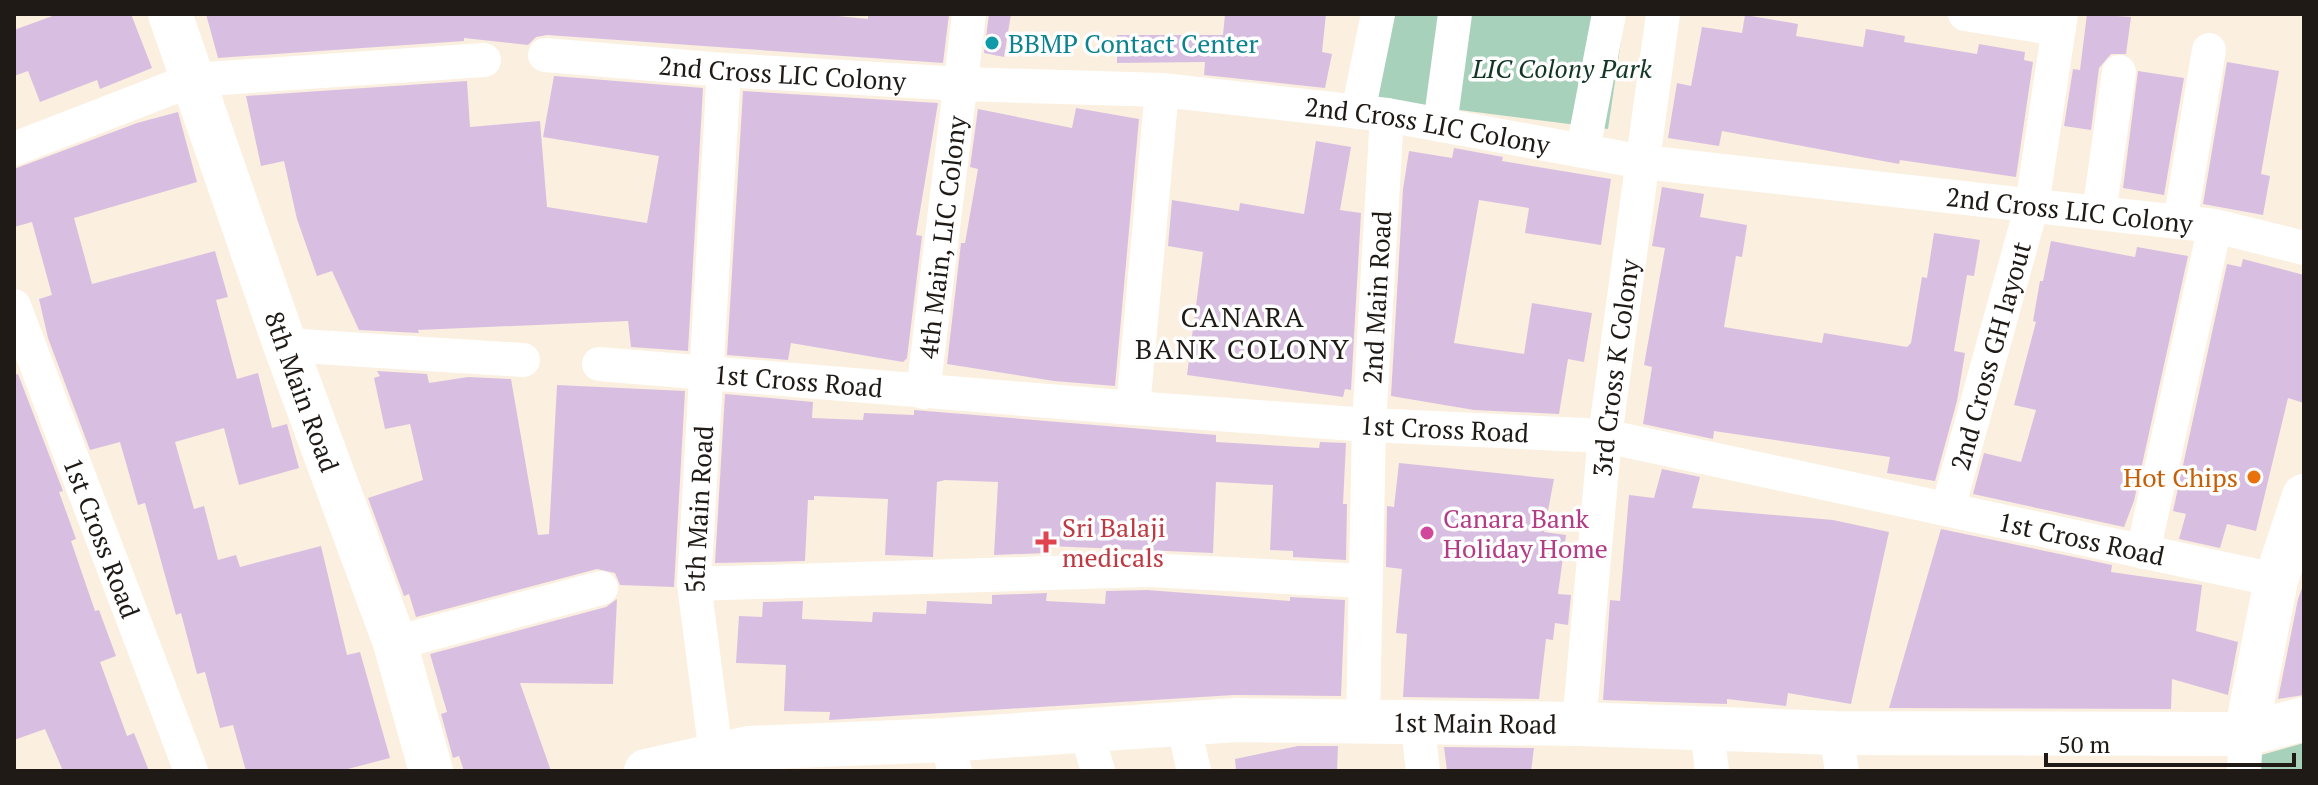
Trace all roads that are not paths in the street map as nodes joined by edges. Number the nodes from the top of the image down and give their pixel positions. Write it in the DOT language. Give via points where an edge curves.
graph roads {
  1 [pos="170,14"];
  2 [pos="969,14"];
  3 [pos="1378,14"];
  4 [pos="1455,14"];
  5 [pos="1609,14"];
  6 [pos="1663,14"];
  7 [pos="1965,14"];
  8 [pos="2060,21"];
  9 [pos="2209,50"];
  10 [pos="545,55"];
  11 [pos="484,60"];
  12 [pos="724,70"];
  13 [pos="2119,72"];
  14 [pos="192,80"];
  15 [pos="962,84"];
  16 [pos="1162,90"];
  17 [pos="1373,113"];
  18 [pos="1440,125"];
  19 [pos="14,149"];
  20 [pos="1583,150"];
  21 [pos="1643,162"];
  22 [pos="2032,205"];
  23 [pos="2099,213"];
  24 [pos="2180,222"];
  25 [pos="2215,226"];
  26 [pos="2304,248"];
  27 [pos="14,306"];
  28 [pos="285,345"];
  29 [pos="523,360"];
  30 [pos="599,364"];
  31 [pos="708,373"];
  32 [pos="923,392"];
  33 [pos="1133,408"];
  34 [pos="1369,425"];
  35 [pos="1605,436"];
  36 [pos="2304,496"];
  37 [pos="1948,508"];
  38 [pos="2143,552"];
  39 [pos="2276,580"];
  40 [pos="1364,581"];
  41 [pos="694,584"];
  42 [pos="601,588"];
  43 [pos="395,643"];
  44 [pos="2304,719"];
  45 [pos="1417,720"];
  46 [pos="1363,721"];
  47 [pos="1183,723"];
  48 [pos="1579,724"];
  49 [pos="1086,730"];
  50 [pos="1709,750"];
  51 [pos="1839,752"];
  52 [pos="2245,752"];
  53 [pos="951,756"];
  54 [pos="741,758"];
  55 [pos="191,771"];
  56 [pos="431,771"];
  57 [pos="646,771"];
  58 [pos="1098,771"];
  59 [pos="1194,771"];
  60 [pos="1423,771"];
  1 -- 14 [label="street, 8th Main Road"];
  2 -- 15 [label="street, 4th Main, LIC Colony"];
  3 -- 17 [label="street, 2nd Main Road"];
  4 -- 18 [label="street"];
  5 -- 20 [label="street"];
  6 -- 21 [label="street, 3rd Cross K Colony"];
  7 -- 8 [label="street"];
  8 -- 22 [label="street, 2nd Cross GH layout"];
  9 -- 24 [label="street"];
  10 -- 12 [label="street, 2nd Cross LIC Colony"];
  11 -- 14 [label="street"];
  12 -- 15 [label="street, 2nd Cross LIC Colony"];
  12 -- 31 [label="street, 5th Main Road"];
  13 -- 23 [label="street"];
  14 -- 19 [label="street"];
  14 -- 28 [label="street, 8th Main Road"];
  15 -- 16 [label="street, 2nd Cross LIC Colony"];
  15 -- 32 [label="street, 4th Main, LIC Colony"];
  16 -- 17 [label="street, 2nd Cross LIC Colony"];
  16 -- 33 [label="street"];
  17 -- 18 [label="street, 2nd Cross LIC Colony"];
  17 -- 34 [label="street, 2nd Main Road"];
  18 -- 20 [label="street, 2nd Cross LIC Colony"];
  20 -- 21 [label="street, 2nd Cross LIC Colony"];
  21 -- 22 [label="street, 2nd Cross LIC Colony"];
  21 -- 35 [label="street, 3rd Cross K Colony"];
  22 -- 23 [label="street, 2nd Cross LIC Colony"];
  22 -- 37 [label="street, 2nd Cross GH layout"];
  23 -- 24 [label="street, 2nd Cross LIC Colony"];
  24 -- 25 [label="street, 2nd Cross LIC Colony"];
  25 -- 26 [label="street, 2nd Cross LIC Colony"];
  25 -- 38 [label="street"];
  27 -- 55 [label="street, 1st Cross Road"];
  28 -- 29 [label="street"];
  28 -- 43 [label="street, 8th Main Road"];
  30 -- 31 [label="street, 1st Cross Road"];
  31 -- 32 [label="street, 1st Cross Road"];
  31 -- 41 [label="street, 5th Main Road"];
  32 -- 33 [label="street, 1st Cross Road"];
  33 -- 34 [label="street, 1st Cross Road"];
  34 -- 35 [label="street, 1st Cross Road"];
  34 -- 40 [label="street, 2nd Main Road"];
  35 -- 37 [label="street, 1st Cross Road"];
  35 -- 48 [label="street, 3rd Cross K Colony"];
  36 -- 39 [label="street"];
  37 -- 38 [label="street, 1st Cross Road"];
  38 -- 39 [label="street, 1st Cross Road"];
  39 -- 52 [label="street"];
  40 -- 41 [label="street" via="1147,570"];
  40 -- 46 [label="street, 2nd Main Road"];
  41 -- 54 [label="street, 5th Main Road"];
  42 -- 43 [label="street"];
  43 -- 56 [label="street, 8th Main Road"];
  44 -- 52 [label="street, 1st Main Road"];
  45 -- 46 [label="street, 1st Main Road"];
  45 -- 48 [label="street, 1st Main Road"];
  45 -- 60 [label="street"];
  46 -- 47 [label="street, 1st Main Road"];
  47 -- 49 [label="street, 1st Main Road"];
  47 -- 59 [label="street"];
  48 -- 50 [label="street, 1st Main Road"];
  49 -- 53 [label="street, 1st Main Road"];
  49 -- 58 [label="street"];
  50 -- 51 [label="street, 1st Main Road"];
  51 -- 52 [label="street, 1st Main Road"];
  53 -- 54 [label="street, 1st Main Road"];
  54 -- 57 [label="street, 1st Main Road"];
}
